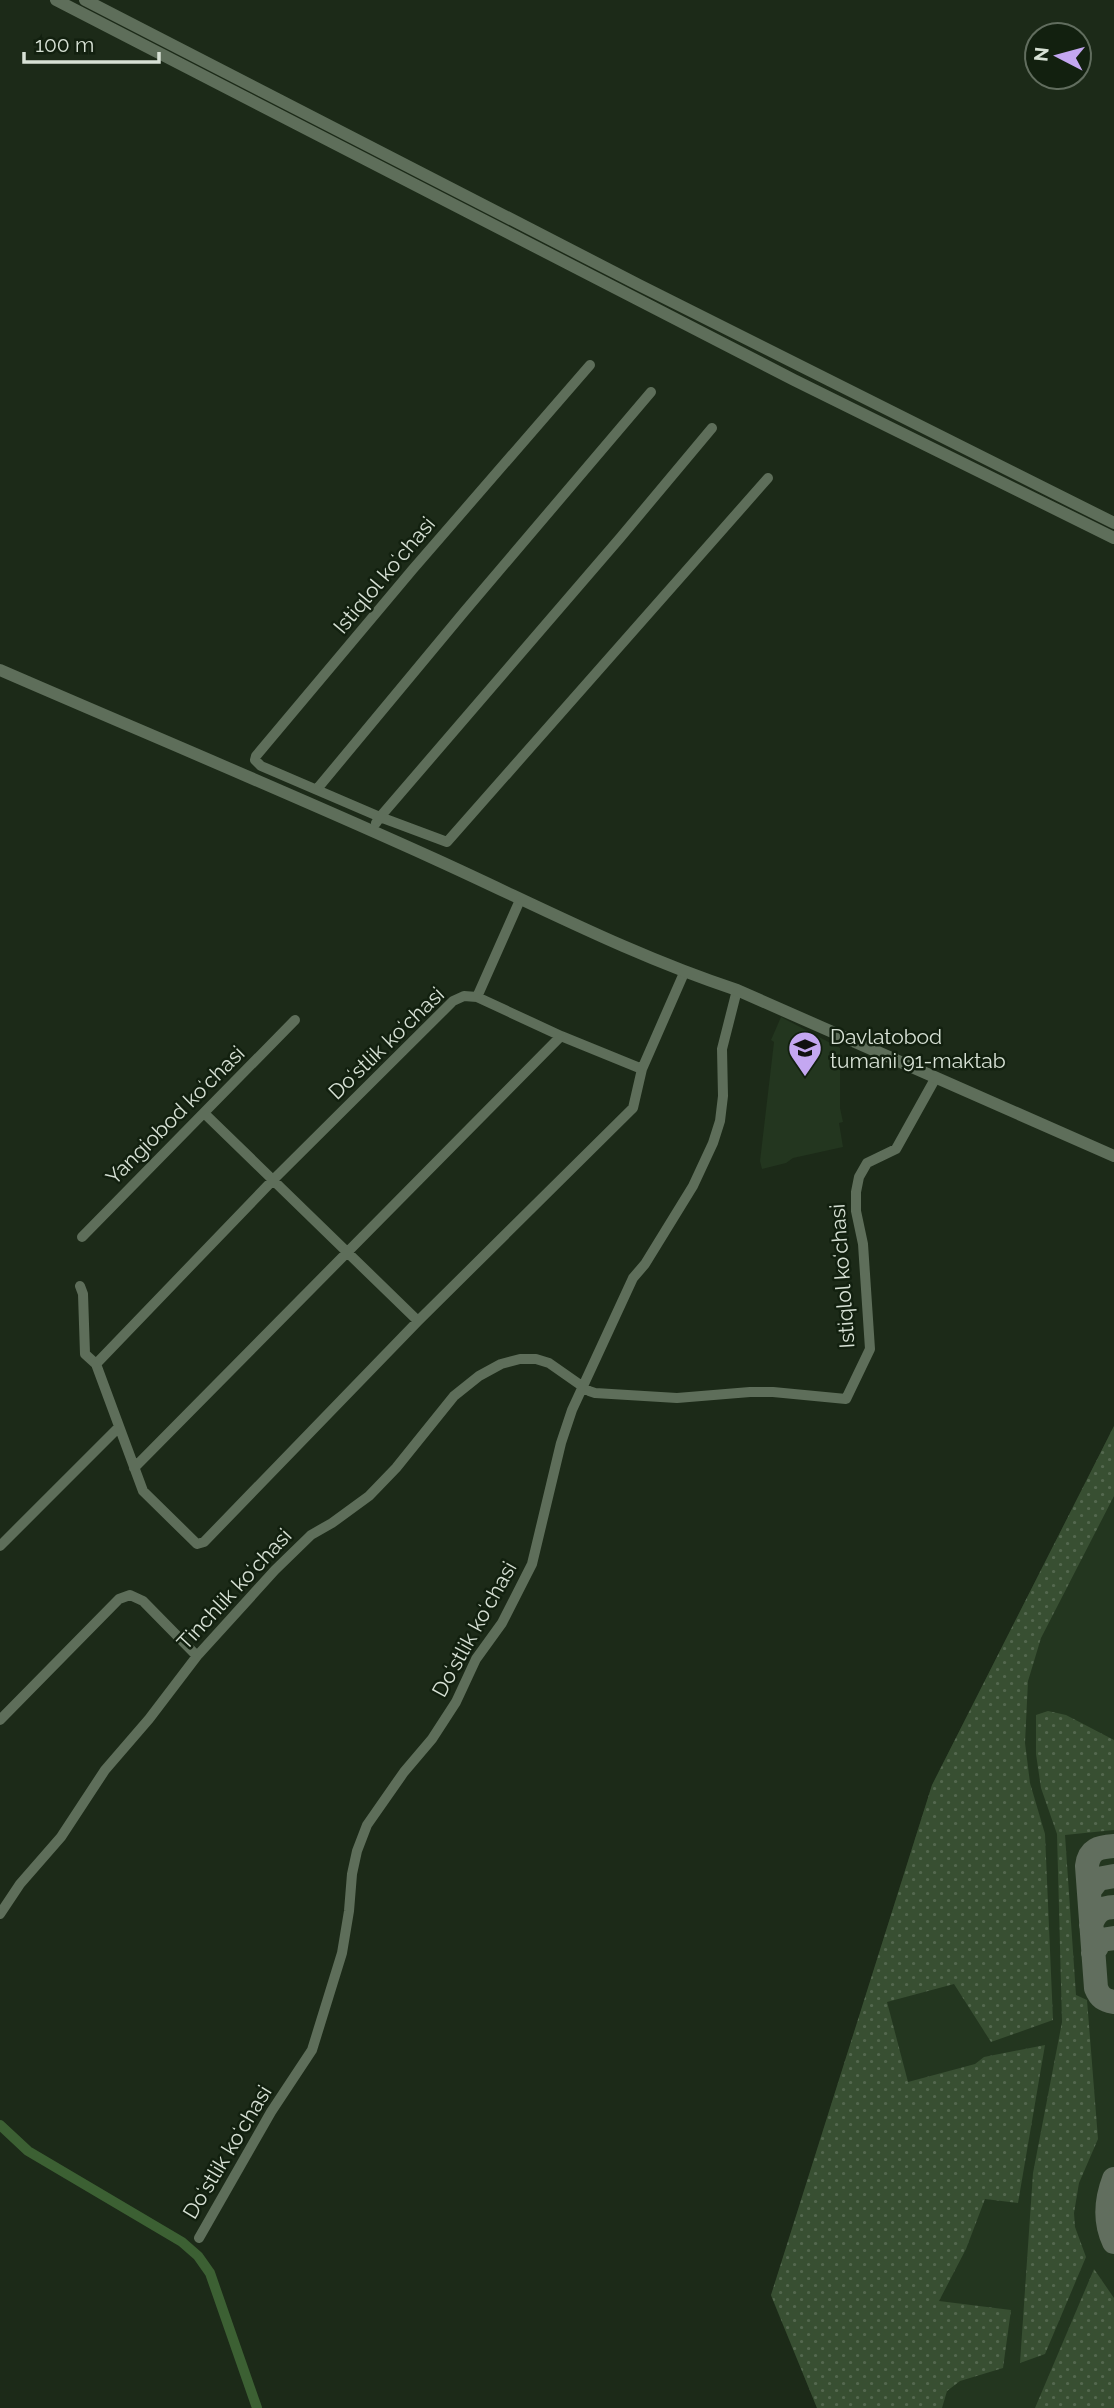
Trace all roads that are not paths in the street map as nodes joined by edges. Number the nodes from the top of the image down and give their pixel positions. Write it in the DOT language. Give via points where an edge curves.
graph roads {
  1 [pos="56,0"];
  2 [pos="85,0"];
  3 [pos="590,365"];
  4 [pos="651,392"];
  5 [pos="712,428"];
  6 [pos="768,478"];
  7 [pos="1114,523"];
  8 [pos="1114,538"];
  9 [pos="0,670"];
  10 [pos="317,789"];
  11 [pos="380,817"];
  12 [pos="371,831"];
  13 [pos="520,900"];
  14 [pos="684,972"];
  15 [pos="737,990"];
  16 [pos="477,997"];
  17 [pos="295,1020"];
  18 [pos="561,1037"];
  19 [pos="642,1069"];
  20 [pos="935,1079"];
  21 [pos="205,1114"];
  22 [pos="1114,1156"];
  23 [pos="273,1180"];
  24 [pos="82,1237"];
  25 [pos="346,1251"];
  26 [pos="80,1286"];
  27 [pos="418,1321"];
  28 [pos="96,1364"];
  29 [pos="583,1387"];
  30 [pos="118,1428"];
  31 [pos="134,1468"];
  32 [pos="0,1546"];
  33 [pos="197,1656"];
  34 [pos="0,1720"];
  35 [pos="0,1914"];
  36 [pos="199,2238"];
  1 -- 8 [label="street" via="794,380"];
  2 -- 7 [label="street"];
  3 -- 10 [label="street, Istiqlol koʻchasi" via="256,756 261,766"];
  4 -- 10 [label="street"];
  5 -- 11 [label="street"];
  6 -- 11 [label="street, Istiqlol koʻchasi" via="447,842"];
  9 -- 12 [label="street"];
  10 -- 11 [label="street, Istiqlol koʻchasi"];
  11 -- 12 [label="street"];
  12 -- 13 [label="street"];
  13 -- 14 [label="street"];
  13 -- 16 [label="street, Doʻstlik koʻchasi"];
  14 -- 15 [label="street"];
  14 -- 19 [label="street"];
  15 -- 20 [label="street"];
  15 -- 29 [label="street, Doʻstlik koʻchasi" via="722,1049 722,1109 713,1143 693,1186 633,1278"];
  16 -- 18 [label="street"];
  16 -- 23 [label="street, Doʻstlik koʻchasi" via="464,996 453,1002"];
  17 -- 21 [label="street, Yangiobod koʻchasi"];
  18 -- 19 [label="street"];
  18 -- 25 [label="street"];
  19 -- 27 [label="street" via="633,1108"];
  20 -- 22 [label="street"];
  20 -- 29 [label="street, Istiqlol koʻchasi" via="896,1149 867,1163 859,1177 856,1211 863,1244 870,1349 846,1399 750,1392 664,1398 595,1393"];
  21 -- 23 [label="street"];
  21 -- 24 [label="street, Yangiobod koʻchasi"];
  23 -- 25 [label="street"];
  23 -- 28 [label="street, Doʻstlik koʻchasi"];
  25 -- 27 [label="street"];
  25 -- 31 [label="street"];
  26 -- 28 [label="street" via="85,1354"];
  27 -- 31 [label="street" via="200,1544 143,1491"];
  28 -- 30 [label="street"];
  29 -- 33 [label="street, Tinchlik koʻchasi" via="536,1359 520,1359 479,1376 454,1396 369,1496 311,1535"];
  29 -- 36 [label="street, Doʻstlik koʻchasi" via="561,1443 532,1564 502,1623 476,1658 456,1702 367,1825 352,1874 342,1953 312,2050"];
  30 -- 31 [label="street"];
  30 -- 32 [label="street"];
  33 -- 34 [label="street" via="143,1601 130,1595 119,1599"];
  33 -- 35 [label="street, Tinchlik koʻchasi" via="105,1770 61,1837"];
}
